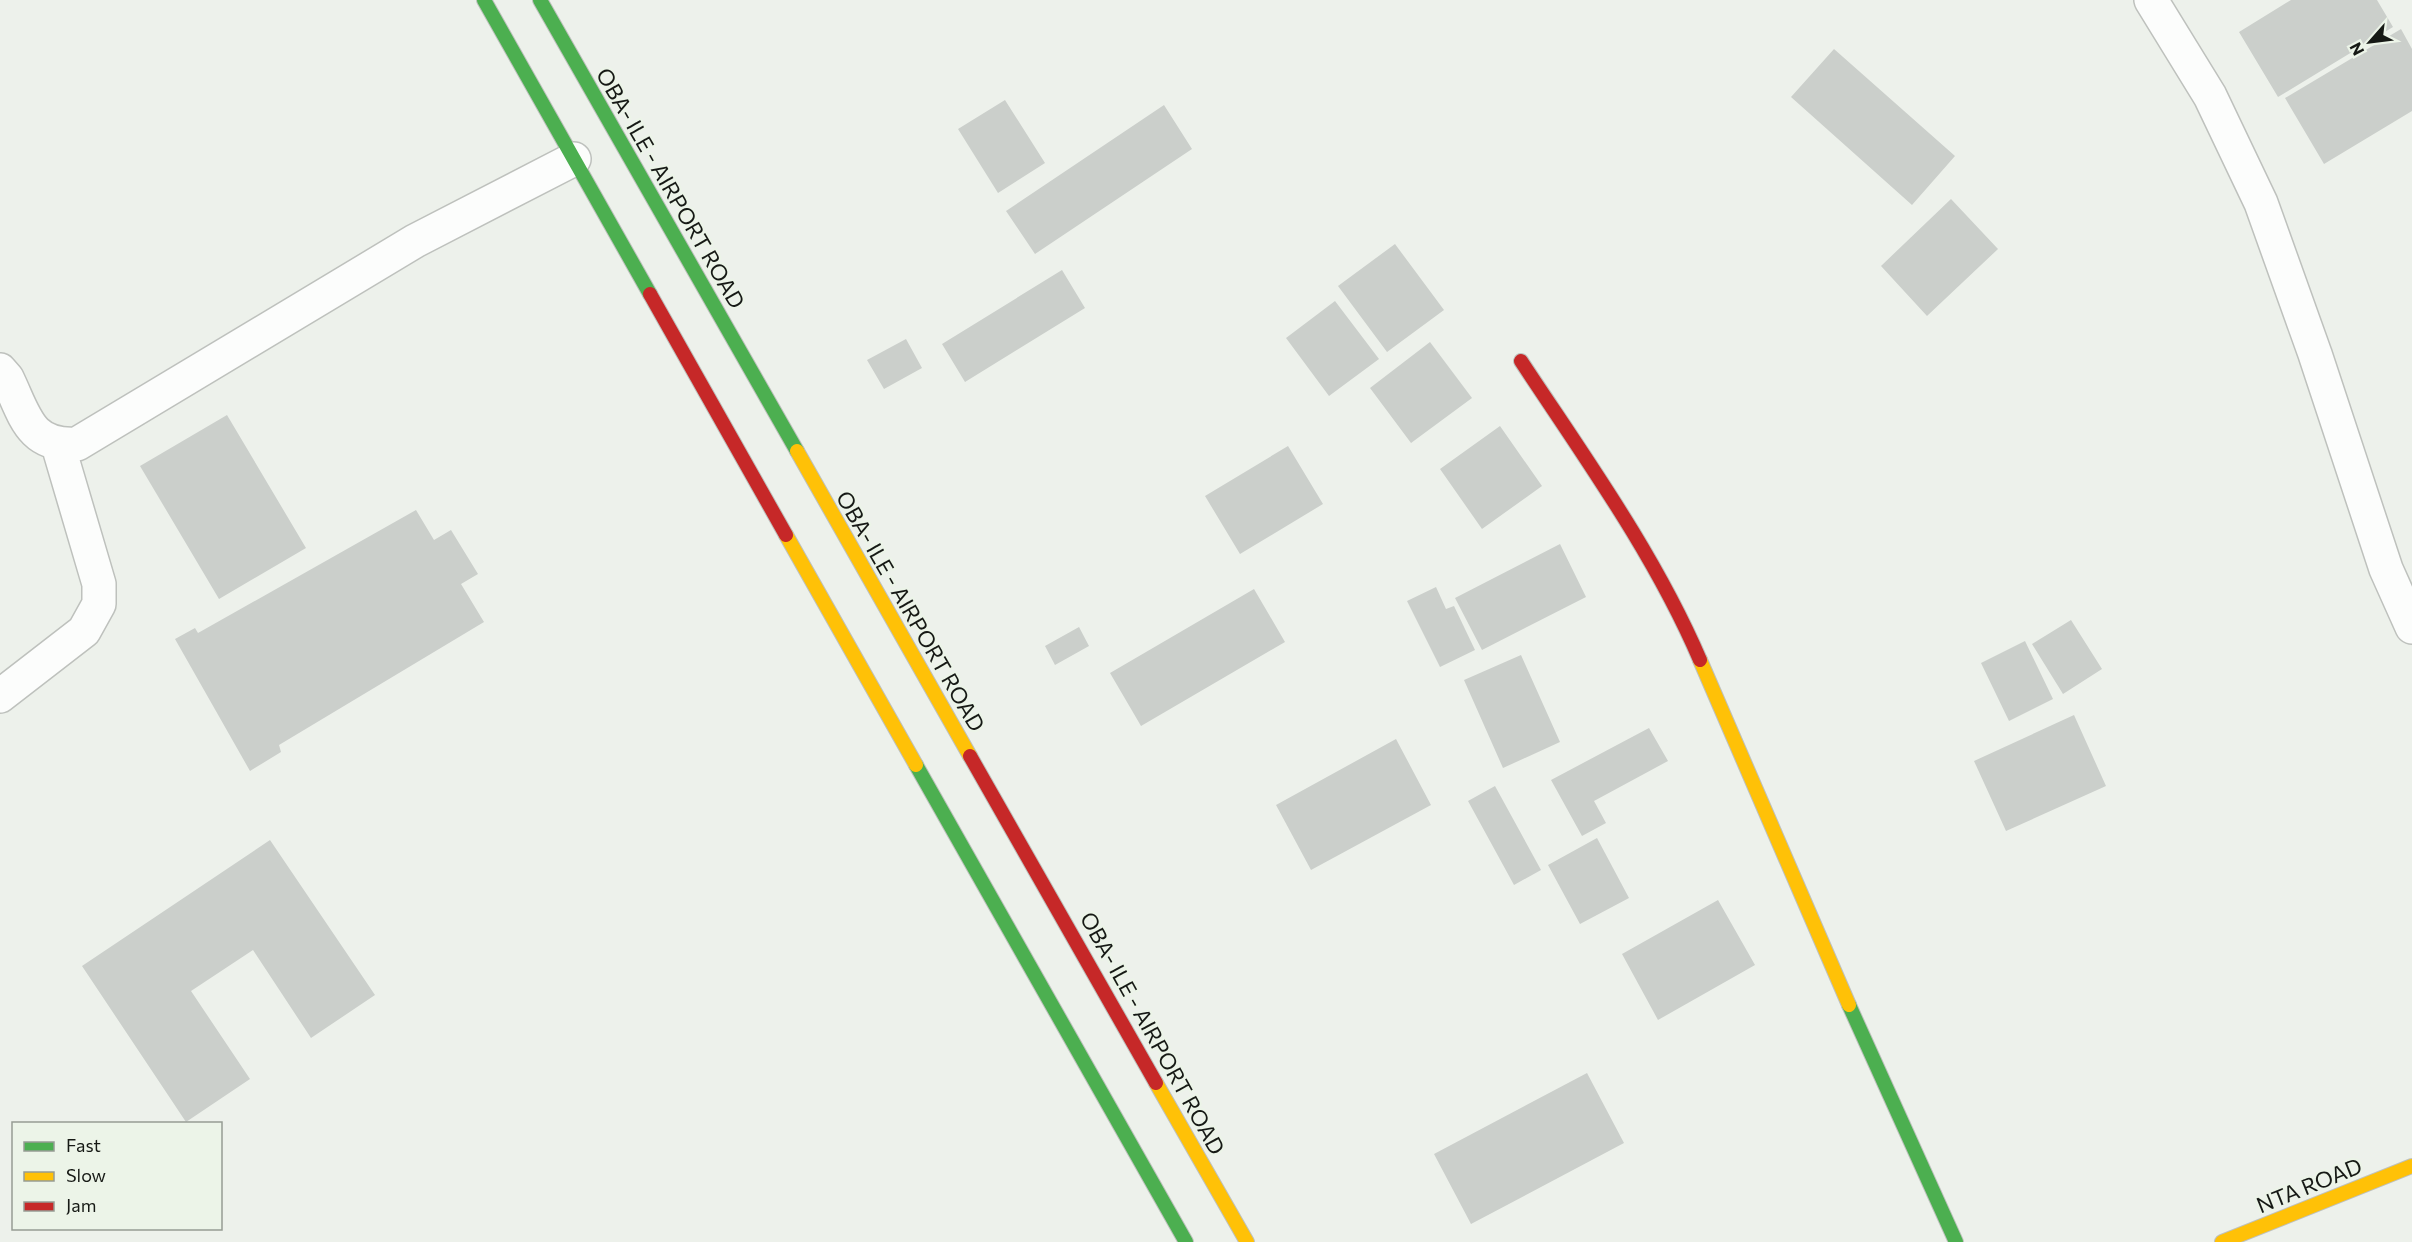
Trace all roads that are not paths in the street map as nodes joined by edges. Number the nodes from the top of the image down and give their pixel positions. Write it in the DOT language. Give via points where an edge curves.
graph roads {
  1 [pos="484,0"];
  2 [pos="540,0"];
  3 [pos="2151,0"];
  4 [pos="574,159"];
  5 [pos="1521,361"];
  6 [pos="0,370"];
  7 [pos="58,446"];
  8 [pos="2412,627"];
  9 [pos="876,654"];
  10 [pos="859,667"];
  11 [pos="0,696"];
  12 [pos="2412,1167"];
  13 [pos="1186,1242"];
  14 [pos="1247,1242"];
  15 [pos="1956,1242"];
  16 [pos="2222,1242"];
  1 -- 4 [label="main road"];
  2 -- 14 [label="main road, OBA- ILE - AIRPORT ROAD" via="897,639 1116,1009"];
  3 -- 8 [label="street" via="2210,96 2261,203 2386,569"];
  4 -- 7 [label="street" via="415,241 77,444"];
  4 -- 10 [label="main road"];
  5 -- 15 [label="main road" via="1629,524 1683,620 1819,938"];
  6 -- 7 [label="street" via="35,435"];
  7 -- 11 [label="street" via="99,584 99,604 84,631"];
  9 -- 10 [label="main road"];
  10 -- 13 [label="main road"];
  12 -- 16 [label="main road, NTA ROAD"];
}
